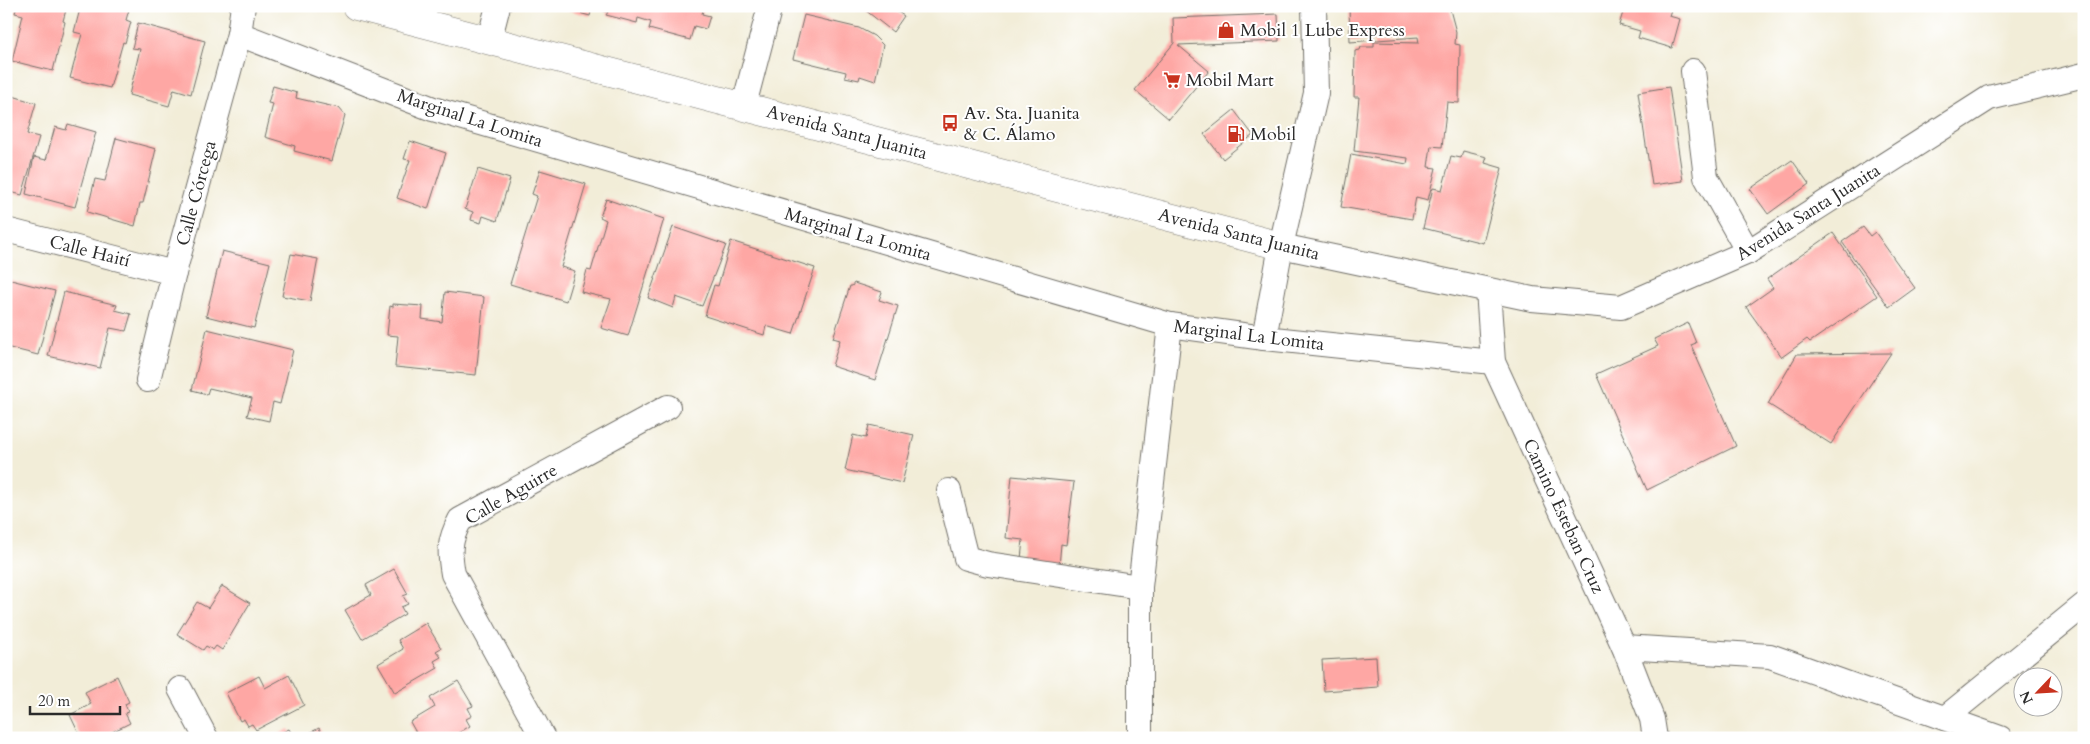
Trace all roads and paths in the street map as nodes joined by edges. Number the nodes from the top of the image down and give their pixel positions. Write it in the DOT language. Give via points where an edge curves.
graph roads {
  1 [pos="243,6"];
  2 [pos="356,6"];
  3 [pos="498,6"];
  4 [pos="770,6"];
  5 [pos="1314,6"];
  6 [pos="239,34"];
  7 [pos="489,41"];
  8 [pos="1693,71"];
  9 [pos="2084,74"];
  10 [pos="744,106"];
  11 [pos="6,230"];
  12 [pos="1281,246"];
  13 [pos="1748,252"];
  14 [pos="174,273"];
  15 [pos="1488,290"];
  16 [pos="1170,325"];
  17 [pos="1264,338"];
  18 [pos="1493,362"];
  19 [pos="148,380"];
  20 [pos="668,406"];
  21 [pos="949,491"];
  22 [pos="1140,587"];
  23 [pos="2084,604"];
  24 [pos="1624,647"];
  25 [pos="180,689"];
  26 [pos="1945,718"];
  27 [pos="206,738"];
  28 [pos="543,738"];
  29 [pos="1140,738"];
  30 [pos="1655,738"];
  31 [pos="2000,738"];
  1 -- 6 [label="street, Calle Córcega"];
  2 -- 7 [label="street, Avenida Santa Juanita"];
  3 -- 7 [label="street"];
  4 -- 10 [label="street"];
  5 -- 12 [label="street" via="1316,92"];
  6 -- 14 [label="street, Calle Córcega"];
  6 -- 16 [label="street, Marginal La Lomita" via="433,109"];
  7 -- 10 [label="street, Avenida Santa Juanita"];
  8 -- 13 [label="street" via="1706,177"];
  9 -- 13 [label="street, Avenida Santa Juanita" via="1989,98"];
  10 -- 12 [label="street, Avenida Santa Juanita"];
  11 -- 14 [label="street, Calle Haití"];
  12 -- 15 [label="street, Avenida Santa Juanita"];
  12 -- 17 [label="street"];
  13 -- 15 [label="street, Avenida Santa Juanita" via="1621,307 1532,300"];
  14 -- 19 [label="street, Calle Córcega"];
  15 -- 18 [label="street, Camino Esteban Cruz"];
  16 -- 17 [label="street, Marginal La Lomita"];
  16 -- 22 [label="street"];
  17 -- 18 [label="street, Marginal La Lomita"];
  18 -- 24 [label="street, Camino Esteban Cruz"];
  20 -- 28 [label="street, Calle Aguirre" via="460,520 452,535 453,574"];
  21 -- 22 [label="street" via="966,558"];
  22 -- 29 [label="street"];
  23 -- 26 [label="street"];
  24 -- 26 [label="street" via="1770,656"];
  24 -- 30 [label="street, Camino Esteban Cruz" via="1652,719"];
  25 -- 27 [label="street"];
  26 -- 31 [label="street"];
}
